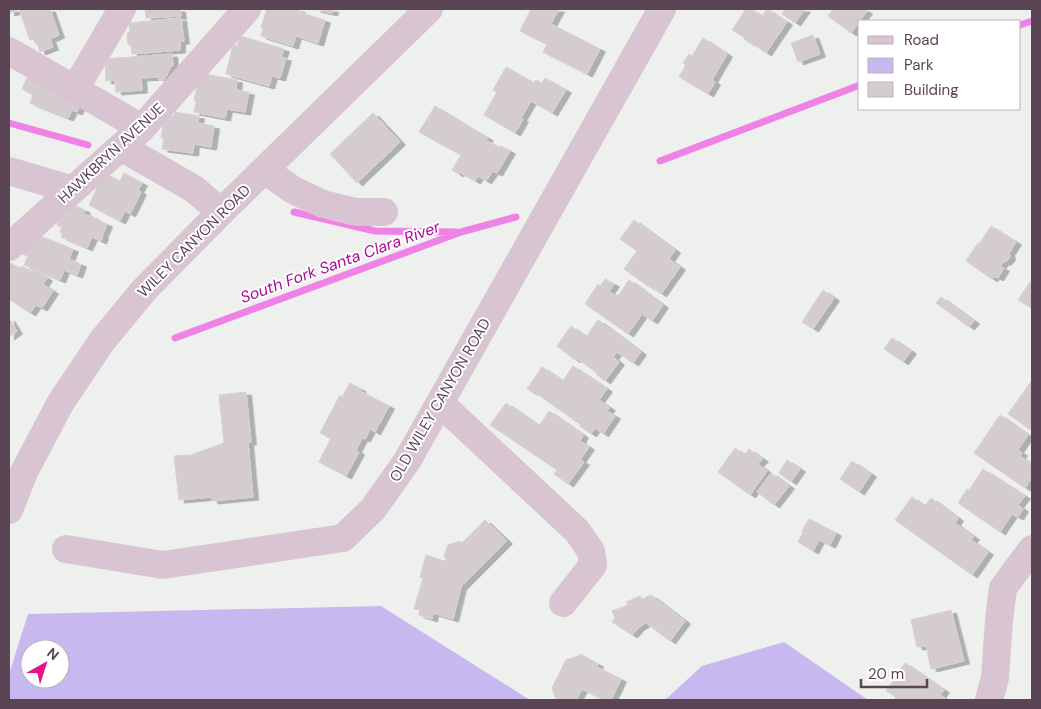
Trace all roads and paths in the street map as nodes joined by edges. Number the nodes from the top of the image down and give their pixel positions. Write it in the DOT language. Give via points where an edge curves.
graph roads {
  1 [pos="122,9"];
  2 [pos="248,9"];
  3 [pos="429,9"];
  4 [pos="662,9"];
  5 [pos="9,52"];
  6 [pos="75,89"];
  7 [pos="142,128"];
  8 [pos="121,146"];
  9 [pos="265,170"];
  10 [pos="9,171"];
  11 [pos="73,190"];
  12 [pos="221,212"];
  13 [pos="384,212"];
  14 [pos="9,247"];
  15 [pos="440,403"];
  16 [pos="9,510"];
  17 [pos="66,549"];
  18 [pos="1032,550"];
  19 [pos="563,602"];
  20 [pos="989,700"];
  1 -- 6 [label="street"];
  2 -- 7 [label="street, HAWKBRYN AVENUE"];
  3 -- 9 [label="street, WILEY CANYON ROAD"];
  4 -- 15 [label="street, OLD WILEY CANYON ROAD"];
  5 -- 6 [label="street"];
  6 -- 7 [label="street"];
  7 -- 8 [label="street, HAWKBRYN AVENUE"];
  8 -- 11 [label="street, HAWKBRYN AVENUE"];
  8 -- 12 [label="street" via="194,189"];
  9 -- 12 [label="street, WILEY CANYON ROAD"];
  9 -- 13 [label="street" via="293,190 323,204 356,212"];
  10 -- 11 [label="street"];
  11 -- 14 [label="street, HAWKBRYN AVENUE"];
  12 -- 16 [label="street, WILEY CANYON ROAD" via="144,290 102,341 61,402 24,472"];
  15 -- 17 [label="street, OLD WILEY CANYON ROAD" via="407,461 373,509 343,538 163,565"];
  15 -- 19 [label="street" via="576,531 591,552 593,566"];
  18 -- 20 [label="street" via="1003,588 995,678"];
}
